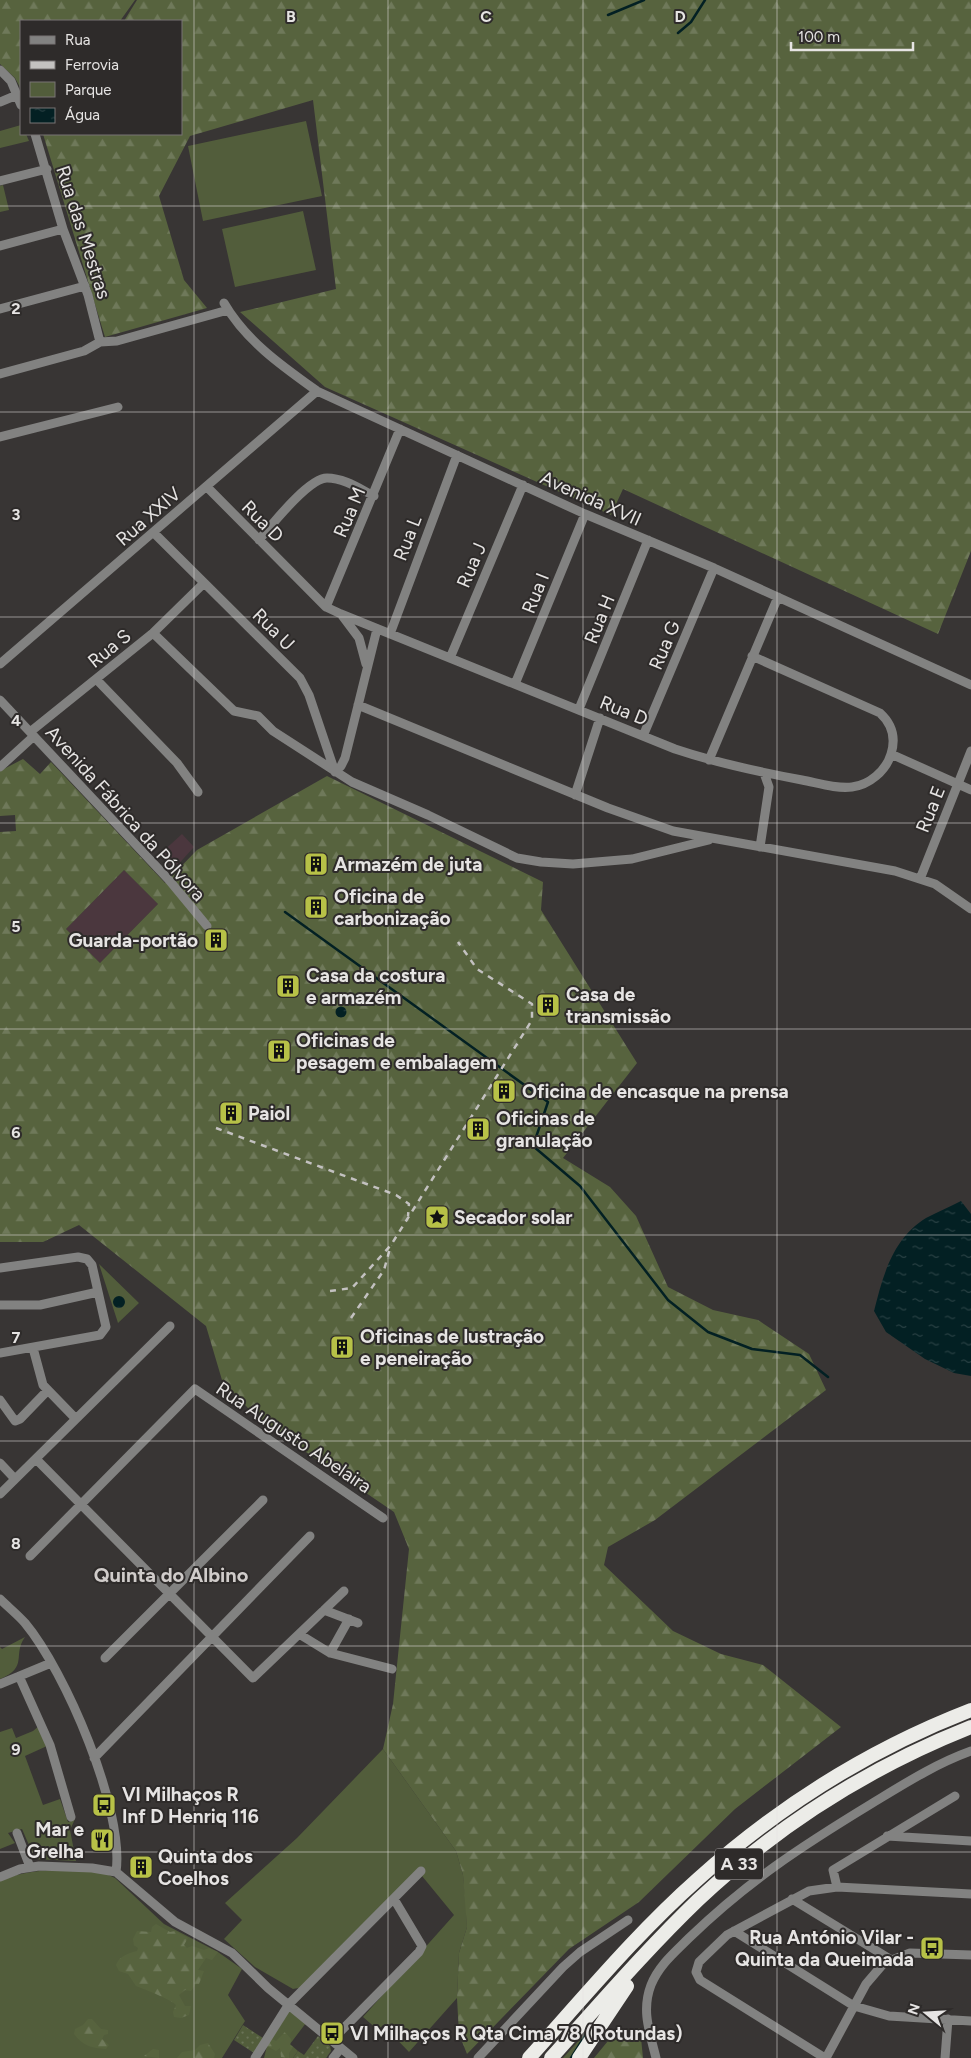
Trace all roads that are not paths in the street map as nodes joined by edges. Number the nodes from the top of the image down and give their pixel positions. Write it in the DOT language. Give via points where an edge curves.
graph roads {
  1 [pos="0,70"];
  2 [pos="16,95"];
  3 [pos="0,102"];
  4 [pos="20,103"];
  5 [pos="35,135"];
  6 [pos="47,169"];
  7 [pos="0,181"];
  8 [pos="63,230"];
  9 [pos="0,246"];
  10 [pos="85,286"];
  11 [pos="0,309"];
  12 [pos="100,342"];
  13 [pos="0,374"];
  14 [pos="317,391"];
  15 [pos="118,407"];
  16 [pos="400,429"];
  17 [pos="0,437"];
  18 [pos="457,455"];
  19 [pos="523,485"];
  20 [pos="207,487"];
  21 [pos="374,496"];
  22 [pos="585,514"];
  23 [pos="154,532"];
  24 [pos="259,540"];
  25 [pos="648,540"];
  26 [pos="714,568"];
  27 [pos="204,584"];
  28 [pos="778,597"];
  29 [pos="326,607"];
  30 [pos="341,614"];
  31 [pos="376,629"];
  32 [pos="153,633"];
  33 [pos="390,634"];
  34 [pos="752,656"];
  35 [pos="450,658"];
  36 [pos="0,664"];
  37 [pos="367,669"];
  38 [pos="96,679"];
  39 [pos="515,684"];
  40 [pos="971,685"];
  41 [pos="0,700"];
  42 [pos="358,705"];
  43 [pos="579,709"];
  44 [pos="600,718"];
  45 [pos="32,734"];
  46 [pos="643,736"];
  47 [pos="971,751"];
  48 [pos="891,754"];
  49 [pos="710,760"];
  50 [pos="0,767"];
  51 [pos="335,772"];
  52 [pos="764,773"];
  53 [pos="958,784"];
  54 [pos="971,790"];
  55 [pos="198,792"];
  56 [pos="575,795"];
  57 [pos="714,839"];
  58 [pos="760,847"];
  59 [pos="920,879"];
  60 [pos="971,909"];
  61 [pos="208,926"];
  62 [pos="0,1268"];
  63 [pos="98,1292"];
  64 [pos="0,1305"];
  65 [pos="170,1326"];
  66 [pos="33,1348"];
  67 [pos="0,1353"];
  68 [pos="48,1390"];
  69 [pos="0,1400"];
  70 [pos="76,1418"];
  71 [pos="36,1459"];
  72 [pos="0,1463"];
  73 [pos="15,1479"];
  74 [pos="0,1494"];
  75 [pos="263,1500"];
  76 [pos="82,1504"];
  77 [pos="383,1518"];
  78 [pos="310,1536"];
  79 [pos="30,1556"];
  80 [pos="344,1591"];
  81 [pos="169,1592"];
  82 [pos="2,1604"];
  83 [pos="324,1610"];
  84 [pos="298,1634"];
  85 [pos="212,1637"];
  86 [pos="330,1653"];
  87 [pos="105,1658"];
  88 [pos="50,1663"];
  89 [pos="392,1669"];
  90 [pos="19,1676"];
  91 [pos="0,1684"];
  92 [pos="971,1710"];
  93 [pos="971,1727"];
  94 [pos="971,1751"];
  95 [pos="94,1758"];
  96 [pos="883,1768"];
  97 [pos="955,1796"];
  98 [pos="71,1817"];
  99 [pos="17,1833"];
  100 [pos="887,1836"];
  101 [pos="971,1841"];
  102 [pos="30,1867"];
  103 [pos="421,1871"];
  104 [pos="116,1872"];
  105 [pos="0,1877"];
  106 [pos="838,1887"];
  107 [pos="971,1894"];
  108 [pos="394,1899"];
  109 [pos="792,1899"];
  110 [pos="628,1920"];
  111 [pos="734,1931"];
  112 [pos="971,1956"];
  113 [pos="890,1959"];
  114 [pos="593,1987"];
  115 [pos="289,2004"];
  116 [pos="854,2006"];
  117 [pos="948,2019"];
  118 [pos="971,2021"];
  119 [pos="332,2040"];
  120 [pos="341,2048"];
  121 [pos="255,2058"];
  122 [pos="333,2058"];
  123 [pos="343,2058"];
  124 [pos="353,2058"];
  125 [pos="478,2058"];
  126 [pos="524,2058"];
  127 [pos="530,2058"];
  128 [pos="551,2058"];
  129 [pos="579,2058"];
  130 [pos="656,2058"];
  131 [pos="826,2058"];
  132 [pos="945,2058"];
  1 -- 2 [label="street" via="11,81"];
  2 -- 3 [label="street"];
  2 -- 4 [label="street"];
  5 -- 6 [label="street, Rua das Mestras"];
  6 -- 7 [label="street"];
  6 -- 8 [label="street, Rua das Mestras"];
  8 -- 9 [label="street"];
  8 -- 10 [label="street, Rua das Mestras"];
  10 -- 11 [label="street"];
  10 -- 12 [label="street, Rua das Mestras"];
  12 -- 13 [label="street" via="84,350"];
  12 -- 14 [label="street, Avenida XVII" via="117,341 226,306 238,327"];
  14 -- 16 [label="street, Avenida XVII"];
  14 -- 20 [label="street, Rua XXIV"];
  15 -- 17 [label="street"];
  16 -- 18 [label="street, Avenida XVII"];
  16 -- 21 [label="street, Rua M"];
  18 -- 19 [label="street, Avenida XVII"];
  18 -- 33 [label="street, Rua L"];
  19 -- 22 [label="street, Avenida XVII"];
  19 -- 35 [label="street, Rua J"];
  20 -- 23 [label="street, Rua XXIV"];
  20 -- 24 [label="street, Rua D"];
  21 -- 24 [label="street" via="339,480 326,478 317,481 283,510"];
  21 -- 29 [label="street, Rua M"];
  22 -- 25 [label="street, Avenida XVII"];
  22 -- 39 [label="street, Rua I"];
  23 -- 27 [label="street, Rua U"];
  23 -- 36 [label="street, Rua XXIV"];
  24 -- 29 [label="street, Rua D"];
  25 -- 26 [label="street, Avenida XVII"];
  25 -- 43 [label="street, Rua H"];
  26 -- 28 [label="street, Avenida XVII"];
  26 -- 46 [label="street, Rua G"];
  27 -- 32 [label="street, Rua S"];
  27 -- 51 [label="street, Rua U" via="300,678 309,695"];
  28 -- 34 [label="street"];
  28 -- 40 [label="street, Avenida XVII"];
  29 -- 30 [label="street, Rua D"];
  30 -- 31 [label="street, Rua D"];
  30 -- 37 [label="street" via="359,638"];
  31 -- 33 [label="street, Rua D"];
  31 -- 37 [label="street"];
  32 -- 38 [label="street, Rua S"];
  32 -- 51 [label="street" via="234,711 258,716"];
  33 -- 35 [label="street, Rua D"];
  34 -- 48 [label="street" via="880,713 888,720 893,734"];
  34 -- 49 [label="street"];
  35 -- 39 [label="street, Rua D"];
  37 -- 42 [label="street"];
  38 -- 45 [label="street, Rua S"];
  38 -- 55 [label="street" via="177,763"];
  39 -- 43 [label="street, Rua D"];
  41 -- 45 [label="street, Avenida Fábrica da Pólvora"];
  42 -- 51 [label="street" via="345,758"];
  42 -- 56 [label="street"];
  43 -- 44 [label="street, Rua D"];
  44 -- 46 [label="street, Rua D"];
  44 -- 56 [label="street"];
  45 -- 50 [label="street, Rua S"];
  45 -- 61 [label="street, Avenida Fábrica da Pólvora"];
  46 -- 49 [label="street, Rua D"];
  47 -- 53 [label="street, Rua E"];
  48 -- 52 [label="street, Rua D" via="884,770 871,780 853,787"];
  48 -- 53 [label="street"];
  49 -- 52 [label="street, Rua D"];
  51 -- 57 [label="street" via="518,858 573,864 632,859"];
  52 -- 58 [label="street" via="770,787"];
  53 -- 54 [label="street"];
  53 -- 59 [label="street, Rua E"];
  56 -- 57 [label="street" via="673,831"];
  57 -- 58 [label="street"];
  58 -- 59 [label="street" via="895,871"];
  59 -- 60 [label="street" via="935,884"];
  62 -- 63 [label="street" via="82,1257 92,1265"];
  63 -- 64 [label="street" via="38,1305"];
  63 -- 66 [label="street" via="106,1325 102,1335"];
  65 -- 70 [label="street"];
  66 -- 67 [label="street"];
  66 -- 68 [label="street" via="43,1385"];
  68 -- 69 [label="street" via="14,1422"];
  68 -- 70 [label="street"];
  70 -- 71 [label="street"];
  71 -- 73 [label="street"];
  71 -- 76 [label="street"];
  72 -- 73 [label="street"];
  73 -- 74 [label="street"];
  75 -- 81 [label="street"];
  76 -- 77 [label="street, Rua Augusto Abelaira" via="195,1389"];
  76 -- 79 [label="street"];
  76 -- 81 [label="street"];
  78 -- 85 [label="street"];
  80 -- 83 [label="street"];
  81 -- 85 [label="street"];
  81 -- 87 [label="street"];
  82 -- 88 [label="street" via="24,1622"];
  83 -- 84 [label="street"];
  83 -- 86 [label="street" via="354,1621"];
  84 -- 85 [label="street" via="253,1678"];
  84 -- 86 [label="street"];
  85 -- 95 [label="street"];
  86 -- 89 [label="street"];
  88 -- 90 [label="street"];
  88 -- 95 [label="street" via="66,1691"];
  90 -- 91 [label="street"];
  90 -- 98 [label="street" via="52,1750"];
  92 -- 114 [label="highway, A 33" via="875,1754 777,1815 690,1886"];
  93 -- 96 [label="highway, A 33"];
  94 -- 130 [label="street" via="932,1768 804,1845 757,1878 708,1920 664,1963 651,1984 646,2020"];
  95 -- 104 [label="street" via="114,1820 118,1854"];
  96 -- 128 [label="highway, A 33" via="804,1815 724,1877 656,1942"];
  96 -- 129 [label="highway" via="774,1845 709,1899 630,1983"];
  97 -- 100 [label="street"];
  99 -- 102 [label="street"];
  100 -- 101 [label="street"];
  100 -- 106 [label="street" via="833,1870"];
  102 -- 104 [label="street" via="92,1868"];
  102 -- 105 [label="street"];
  103 -- 108 [label="street"];
  104 -- 115 [label="street" via="175,1922 232,1953"];
  106 -- 107 [label="street"];
  106 -- 109 [label="street" via="808,1890"];
  108 -- 115 [label="street"];
  108 -- 119 [label="street" via="422,1946"];
  109 -- 111 [label="street"];
  109 -- 113 [label="street"];
  110 -- 125 [label="street" via="564,1966"];
  111 -- 116 [label="street"];
  111 -- 131 [label="street" via="699,1962 696,1976"];
  112 -- 113 [label="street" via="918,1953"];
  113 -- 116 [label="street" via="870,1976"];
  114 -- 126 [label="highway"];
  114 -- 127 [label="highway, A 33"];
  115 -- 119 [label="street"];
  115 -- 121 [label="street"];
  116 -- 117 [label="street" via="889,2016"];
  116 -- 131 [label="street"];
  117 -- 118 [label="street"];
  117 -- 132 [label="street"];
  119 -- 120 [label="street"];
  120 -- 122 [label="street"];
  120 -- 123 [label="street"];
  120 -- 124 [label="street"];
}
